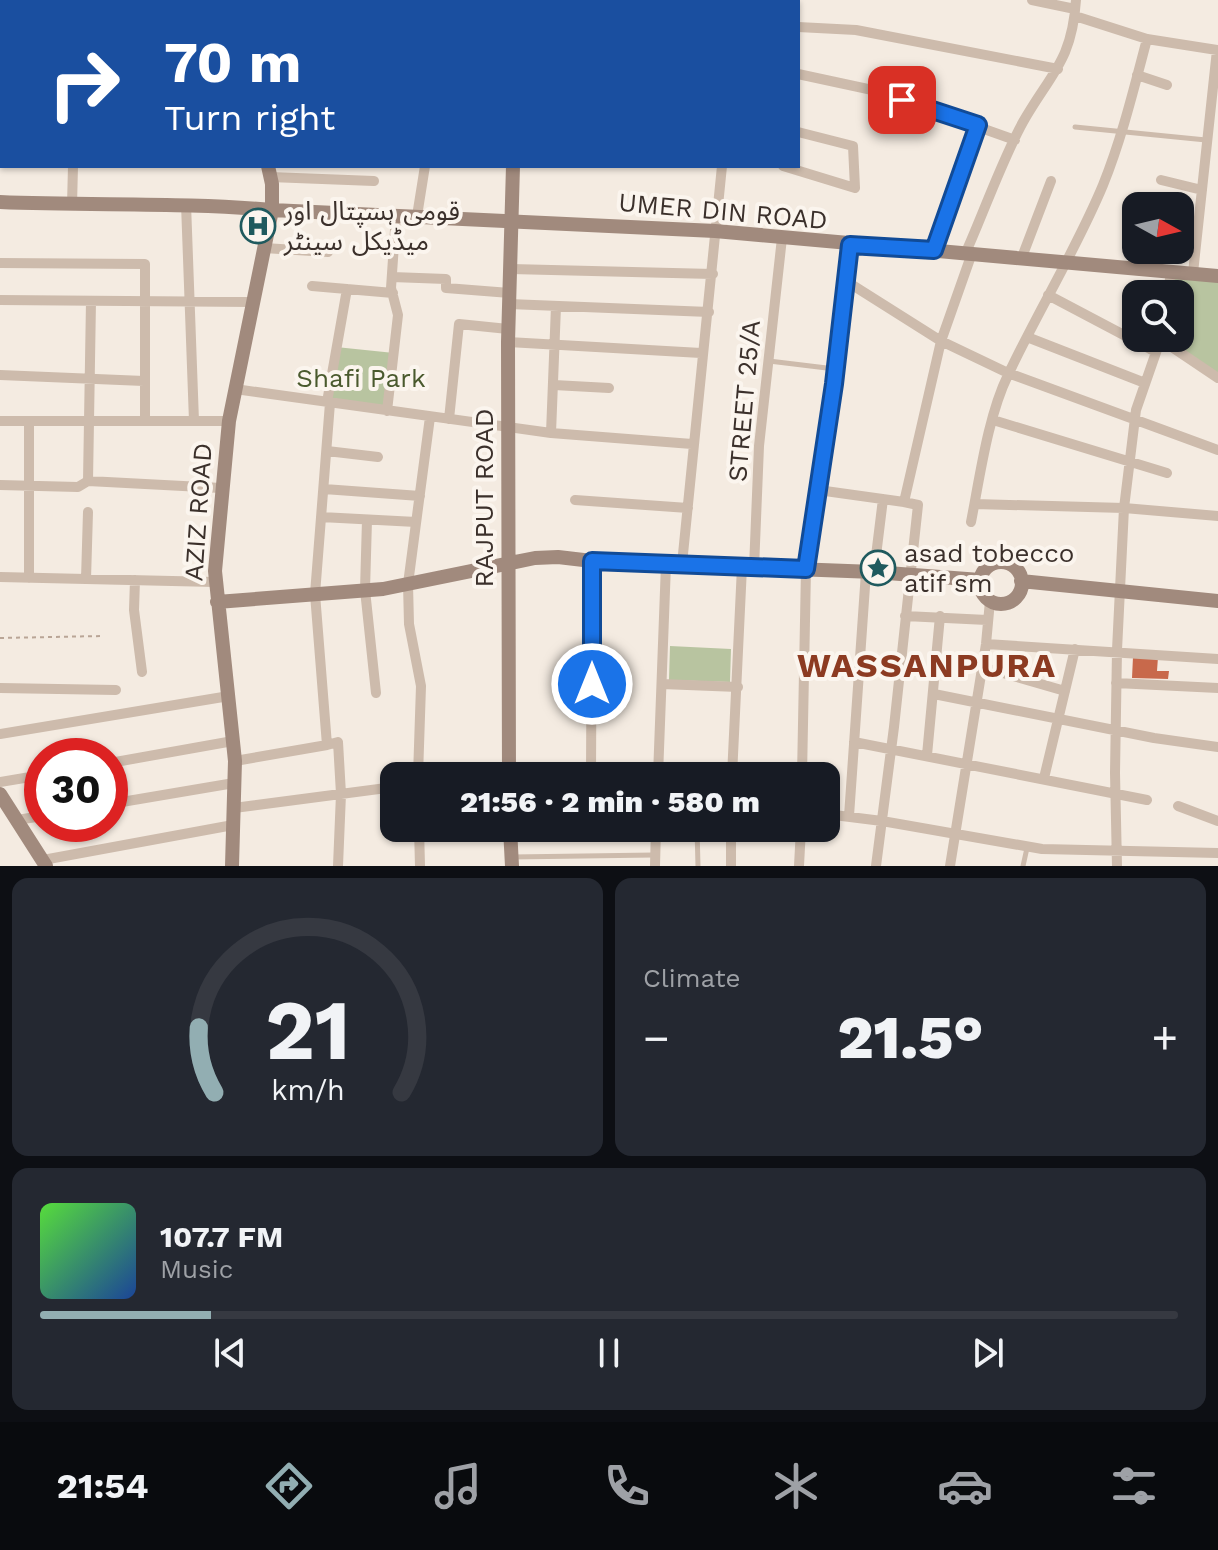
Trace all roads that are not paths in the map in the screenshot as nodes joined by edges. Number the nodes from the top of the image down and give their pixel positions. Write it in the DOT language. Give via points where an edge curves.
graph roads {
  1 [pos="1032,0"];
  2 [pos="1075,8"];
  3 [pos="800,27"];
  4 [pos="1147,39"];
  5 [pos="1218,50"];
  6 [pos="1058,69"];
  7 [pos="800,74"];
  8 [pos="1137,75"];
  9 [pos="1167,85"];
  10 [pos="978,125"];
  11 [pos="1075,127"];
  12 [pos="1122,132"];
  13 [pos="800,133"];
  14 [pos="1015,140"];
  15 [pos="1207,140"];
  16 [pos="73,168"];
  17 [pos="425,168"];
  18 [pos="513,168"];
  19 [pos="722,168"];
  20 [pos="790,168"];
  21 [pos="1204,170"];
  22 [pos="269,171"];
  23 [pos="1218,171"];
  24 [pos="1161,180"];
  25 [pos="374,181"];
  26 [pos="1051,181"];
  27 [pos="1202,190"];
  28 [pos="0,202"];
  29 [pos="186,204"];
  30 [pos="72,205"];
  31 [pos="272,210"];
  32 [pos="396,215"];
  33 [pos="417,216"];
  34 [pos="511,220"];
  35 [pos="715,231"];
  36 [pos="782,238"];
  37 [pos="850,245"];
  38 [pos="264,248"];
  39 [pos="934,250"];
  40 [pos="328,252"];
  41 [pos="969,253"];
  42 [pos="1022,257"];
  43 [pos="1068,262"];
  44 [pos="0,263"];
  45 [pos="511,269"];
  46 [pos="1171,271"];
  47 [pos="1193,273"];
  48 [pos="713,274"];
  49 [pos="1218,276"];
  50 [pos="392,277"];
  51 [pos="1170,280"];
  52 [pos="846,281"];
  53 [pos="312,286"];
  54 [pos="347,289"];
  55 [pos="393,293"];
  56 [pos="1048,295"];
  57 [pos="509,299"];
  58 [pos="0,300"];
  59 [pos="91,301"];
  60 [pos="144,301"];
  61 [pos="189,301"];
  62 [pos="253,302"];
  63 [pos="556,306"];
  64 [pos="709,312"];
  65 [pos="1122,334"];
  66 [pos="508,336"];
  67 [pos="1027,337"];
  68 [pos="941,341"];
  69 [pos="553,345"];
  70 [pos="1156,352"];
  71 [pos="1179,352"];
  72 [pos="701,353"];
  73 [pos="768,360"];
  74 [pos="836,369"];
  75 [pos="1008,373"];
  76 [pos="0,375"];
  77 [pos="1218,378"];
  78 [pos="90,380"];
  79 [pos="144,381"];
  80 [pos="1145,383"];
  81 [pos="554,385"];
  82 [pos="609,388"];
  83 [pos="235,389"];
  84 [pos="329,402"];
  85 [pos="387,411"];
  86 [pos="430,417"];
  87 [pos="449,419"];
  88 [pos="993,420"];
  89 [pos="1135,420"];
  90 [pos="0,421"];
  91 [pos="29,421"];
  92 [pos="90,421"];
  93 [pos="145,421"];
  94 [pos="194,421"];
  95 [pos="229,421"];
  96 [pos="509,427"];
  97 [pos="551,433"];
  98 [pos="692,444"];
  99 [pos="1218,450"];
  100 [pos="327,451"];
  101 [pos="378,457"];
  102 [pos="1130,461"];
  103 [pos="1167,473"];
  104 [pos="88,481"];
  105 [pos="0,485"];
  106 [pos="30,485"];
  107 [pos="221,488"];
  108 [pos="324,489"];
  109 [pos="818,490"];
  110 [pos="420,496"];
  111 [pos="883,499"];
  112 [pos="575,500"];
  113 [pos="904,502"];
  114 [pos="975,504"];
  115 [pos="688,508"];
  116 [pos="1124,508"];
  117 [pos="88,512"];
  118 [pos="1218,516"];
  119 [pos="321,517"];
  120 [pos="367,520"];
  121 [pos="416,522"];
  122 [pos="971,522"];
  123 [pos="592,561"];
  124 [pos="508,563"];
  125 [pos="666,564"];
  126 [pos="682,564"];
  127 [pos="748,567"];
  128 [pos="806,569"];
  129 [pos="870,572"];
  130 [pos="909,574"];
  131 [pos="0,577"];
  132 [pos="29,578"];
  133 [pos="86,579"];
  134 [pos="135,580"];
  135 [pos="980,580"];
  136 [pos="1021,581"];
  137 [pos="215,582"];
  138 [pos="408,584"];
  139 [pos="365,590"];
  140 [pos="1118,591"];
  141 [pos="315,594"];
  142 [pos="990,601"];
  143 [pos="1218,601"];
  144 [pos="217,602"];
  145 [pos="905,616"];
  146 [pos="940,616"];
  147 [pos="987,620"];
  148 [pos="986,644"];
  149 [pos="1075,649"];
  150 [pos="1117,650"];
  151 [pos="1218,659"];
  152 [pos="982,667"];
  153 [pos="142,672"];
  154 [pos="1116,683"];
  155 [pos="662,684"];
  156 [pos="738,687"];
  157 [pos="0,688"];
  158 [pos="1218,688"];
  159 [pos="116,690"];
  160 [pos="1065,691"];
  161 [pos="376,693"];
  162 [pos="934,694"];
  163 [pos="229,696"];
  164 [pos="975,702"];
  165 [pos="1059,718"];
  166 [pos="1115,729"];
  167 [pos="0,734"];
  168 [pos="233,741"];
  169 [pos="854,742"];
  170 [pos="327,745"];
  171 [pos="1218,747"];
  172 [pos="891,749"];
  173 [pos="927,755"];
  174 [pos="128,760"];
  175 [pos="235,761"];
  176 [pos="418,762"];
  177 [pos="509,762"];
  178 [pos="591,762"];
  179 [pos="659,762"];
  180 [pos="733,762"];
  181 [pos="802,762"];
  182 [pos="965,763"];
  183 [pos="24,778"];
  184 [pos="1044,778"];
  185 [pos="0,782"];
  186 [pos="234,783"];
  187 [pos="380,789"];
  188 [pos="1115,792"];
  189 [pos="0,794"];
  190 [pos="341,794"];
  191 [pos="1147,800"];
  192 [pos="128,801"];
  193 [pos="1178,806"];
  194 [pos="234,808"];
  195 [pos="9,814"];
  196 [pos="840,815"];
  197 [pos="849,816"];
  198 [pos="882,821"];
  199 [pos="1218,821"];
  200 [pos="233,825"];
  201 [pos="954,834"];
  202 [pos="419,842"];
  203 [pos="697,842"];
  204 [pos="731,842"];
  205 [pos="800,842"];
  206 [pos="1027,847"];
  207 [pos="1116,852"];
  208 [pos="1218,853"];
  209 [pos="655,860"];
  210 [pos="512,861"];
  211 [pos="45,863"];
  212 [pos="232,866"];
  213 [pos="338,866"];
  214 [pos="420,866"];
  215 [pos="698,866"];
  216 [pos="731,866"];
  217 [pos="799,866"];
  218 [pos="876,866"];
  219 [pos="950,866"];
  220 [pos="1023,866"];
  221 [pos="1117,866"];
  1 -- 2 [label="street"];
  2 -- 4 [label="street"];
  2 -- 6 [label="street" via="1074,30"];
  3 -- 6 [label="street" via="856,30"];
  4 -- 5 [label="street"];
  4 -- 8 [label="street"];
  5 -- 15 [label="street"];
  6 -- 14 [label="street"];
  7 -- 10 [label="street" via="877,91"];
  8 -- 9 [label="street"];
  8 -- 12 [label="street"];
  10 -- 14 [label="street"];
  10 -- 39 [label="street"];
  11 -- 12 [label="lane"];
  12 -- 15 [label="lane"];
  12 -- 43 [label="street"];
  13 -- 20 [label="street" via="853,146 855,188"];
  14 -- 41 [label="street"];
  15 -- 21 [label="street"];
  16 -- 30 [label="street"];
  17 -- 33 [label="street"];
  18 -- 34 [label="main road, RAJPUT ROAD"];
  19 -- 35 [label="street"];
  21 -- 23 [label="street"];
  21 -- 27 [label="street"];
  22 -- 25 [label="street"];
  22 -- 31 [label="main road, AZIZ ROAD"];
  24 -- 27 [label="street"];
  26 -- 42 [label="street"];
  27 -- 47 [label="street"];
  28 -- 30 [label="main road, UMER DIN ROAD"];
  29 -- 30 [label="main road, UMER DIN ROAD"];
  29 -- 31 [label="main road, UMER DIN ROAD"];
  29 -- 61 [label="street"];
  31 -- 32 [label="main road, UMER DIN ROAD"];
  31 -- 38 [label="main road, AZIZ ROAD"];
  32 -- 33 [label="main road, UMER DIN ROAD"];
  32 -- 50 [label="street"];
  33 -- 34 [label="main road, UMER DIN ROAD"];
  34 -- 35 [label="main road, UMER DIN ROAD"];
  34 -- 45 [label="main road, RAJPUT ROAD"];
  35 -- 36 [label="main road, UMER DIN ROAD"];
  35 -- 48 [label="street"];
  36 -- 37 [label="main road, UMER DIN ROAD"];
  36 -- 73 [label="street, STREET 25/A"];
  37 -- 39 [label="main road, UMER DIN ROAD"];
  37 -- 52 [label="street"];
  38 -- 40 [label="street"];
  38 -- 62 [label="main road, AZIZ ROAD"];
  39 -- 41 [label="main road, UMER DIN ROAD"];
  41 -- 42 [label="main road, UMER DIN ROAD"];
  41 -- 68 [label="street"];
  42 -- 43 [label="main road, UMER DIN ROAD"];
  43 -- 46 [label="main road, UMER DIN ROAD"];
  43 -- 56 [label="street"];
  44 -- 60 [label="street" via="145,264"];
  45 -- 48 [label="street"];
  45 -- 57 [label="main road, RAJPUT ROAD"];
  46 -- 47 [label="main road, UMER DIN ROAD"];
  46 -- 51 [label="street"];
  47 -- 49 [label="main road, UMER DIN ROAD"];
  48 -- 64 [label="street"];
  50 -- 55 [label="street"];
  50 -- 57 [label="street" via="446,279 446,288"];
  52 -- 68 [label="street"];
  52 -- 74 [label="street"];
  53 -- 54 [label="street"];
  54 -- 55 [label="street"];
  54 -- 84 [label="street"];
  55 -- 85 [label="street" via="398,315"];
  56 -- 65 [label="street"];
  56 -- 67 [label="street"];
  57 -- 63 [label="street"];
  57 -- 66 [label="main road, RAJPUT ROAD"];
  58 -- 59 [label="street"];
  59 -- 60 [label="street"];
  59 -- 78 [label="street"];
  60 -- 61 [label="street"];
  60 -- 79 [label="street"];
  61 -- 62 [label="street"];
  61 -- 94 [label="street"];
  62 -- 83 [label="main road, AZIZ ROAD"];
  63 -- 64 [label="street"];
  63 -- 69 [label="street"];
  64 -- 72 [label="street"];
  66 -- 69 [label="street"];
  66 -- 87 [label="street" via="459,324"];
  66 -- 96 [label="main road, RAJPUT ROAD"];
  67 -- 75 [label="street"];
  67 -- 80 [label="street"];
  68 -- 75 [label="street"];
  68 -- 113 [label="street"];
  69 -- 72 [label="street"];
  69 -- 81 [label="street"];
  70 -- 80 [label="street"];
  71 -- 77 [label="street"];
  72 -- 98 [label="street"];
  73 -- 74 [label="lane"];
  73 -- 127 [label="street, STREET 25/A"];
  74 -- 109 [label="street"];
  75 -- 88 [label="street"];
  75 -- 89 [label="street"];
  76 -- 78 [label="street"];
  78 -- 79 [label="street"];
  78 -- 92 [label="street"];
  79 -- 93 [label="street"];
  80 -- 89 [label="street"];
  81 -- 82 [label="street"];
  81 -- 97 [label="street"];
  83 -- 84 [label="street"];
  83 -- 95 [label="main road, AZIZ ROAD"];
  84 -- 85 [label="street"];
  84 -- 100 [label="street"];
  85 -- 86 [label="street"];
  86 -- 87 [label="street"];
  86 -- 110 [label="street"];
  87 -- 96 [label="street"];
  88 -- 102 [label="street"];
  88 -- 114 [label="street"];
  89 -- 99 [label="street"];
  89 -- 102 [label="street"];
  90 -- 91 [label="street"];
  91 -- 92 [label="street"];
  91 -- 106 [label="street"];
  92 -- 93 [label="street"];
  92 -- 104 [label="street"];
  93 -- 94 [label="street"];
  94 -- 95 [label="street"];
  95 -- 107 [label="main road, AZIZ ROAD"];
  96 -- 97 [label="street"];
  96 -- 124 [label="main road, RAJPUT ROAD"];
  97 -- 98 [label="street"];
  98 -- 115 [label="street"];
  100 -- 101 [label="street"];
  100 -- 108 [label="street"];
  102 -- 103 [label="street"];
  102 -- 116 [label="street"];
  104 -- 106 [label="street" via="78,487"];
  104 -- 107 [label="street"];
  105 -- 106 [label="street"];
  106 -- 132 [label="street"];
  107 -- 137 [label="main road, AZIZ ROAD"];
  108 -- 110 [label="street"];
  108 -- 119 [label="street"];
  109 -- 111 [label="street"];
  109 -- 128 [label="street"];
  110 -- 121 [label="street"];
  111 -- 113 [label="street"];
  111 -- 129 [label="street"];
  112 -- 115 [label="street"];
  113 -- 130 [label="street" via="918,505"];
  114 -- 116 [label="street"];
  114 -- 122 [label="street"];
  115 -- 126 [label="street"];
  116 -- 118 [label="street"];
  116 -- 140 [label="street"];
  117 -- 133 [label="street"];
  119 -- 120 [label="street"];
  119 -- 141 [label="street"];
  120 -- 121 [label="street"];
  120 -- 139 [label="street"];
  121 -- 138 [label="street"];
  123 -- 124 [label="main road" via="558,557"];
  123 -- 125 [label="main road"];
  123 -- 178 [label="street"];
  124 -- 138 [label="main road"];
  124 -- 177 [label="main road, RAJPUT ROAD"];
  125 -- 126 [label="main road"];
  125 -- 155 [label="street"];
  126 -- 127 [label="main road"];
  127 -- 128 [label="main road"];
  127 -- 156 [label="street, STREET 25/A"];
  128 -- 129 [label="main road"];
  128 -- 181 [label="street"];
  129 -- 130 [label="main road"];
  129 -- 169 [label="street"];
  130 -- 135 [label="main road"];
  130 -- 145 [label="street"];
  131 -- 132 [label="street"];
  132 -- 133 [label="street"];
  133 -- 134 [label="street"];
  134 -- 137 [label="street"];
  134 -- 153 [label="street"];
  135 -- 136 [label="main road" via="988,567 1003,563 1017,570"];
  135 -- 142 [label="main road"];
  136 -- 140 [label="main road"];
  136 -- 142 [label="main road" via="1009,602"];
  137 -- 144 [label="main road, AZIZ ROAD"];
  138 -- 139 [label="main road"];
  138 -- 176 [label="street" via="409,624 421,686"];
  139 -- 141 [label="main road"];
  139 -- 161 [label="street"];
  140 -- 143 [label="main road"];
  140 -- 150 [label="street"];
  141 -- 144 [label="main road"];
  141 -- 170 [label="street"];
  142 -- 147 [label="street"];
  144 -- 163 [label="main road, AZIZ ROAD"];
  145 -- 146 [label="street"];
  145 -- 172 [label="street"];
  146 -- 147 [label="street"];
  146 -- 162 [label="street"];
  147 -- 148 [label="street"];
  148 -- 149 [label="street"];
  148 -- 152 [label="street"];
  149 -- 150 [label="street"];
  149 -- 160 [label="street"];
  150 -- 151 [label="street"];
  150 -- 154 [label="street"];
  152 -- 160 [label="street"];
  152 -- 164 [label="street"];
  154 -- 158 [label="street"];
  154 -- 166 [label="street"];
  155 -- 156 [label="street"];
  155 -- 179 [label="street"];
  156 -- 180 [label="street, STREET 25/A"];
  157 -- 159 [label="street"];
  160 -- 165 [label="street"];
  162 -- 164 [label="street"];
  162 -- 173 [label="street"];
  163 -- 167 [label="street"];
  163 -- 168 [label="main road, AZIZ ROAD"];
  164 -- 165 [label="street"];
  164 -- 182 [label="street"];
  165 -- 166 [label="street"];
  165 -- 184 [label="street"];
  166 -- 171 [label="street"];
  166 -- 188 [label="street"];
  168 -- 174 [label="street"];
  168 -- 175 [label="main road, AZIZ ROAD"];
  169 -- 172 [label="street"];
  169 -- 197 [label="street"];
  170 -- 175 [label="street"];
  170 -- 190 [label="street" via="338,742"];
  172 -- 173 [label="street"];
  172 -- 198 [label="street"];
  173 -- 182 [label="street"];
  175 -- 186 [label="main road, AZIZ ROAD"];
  182 -- 184 [label="street"];
  182 -- 201 [label="street"];
  183 -- 185 [label="street"];
  184 -- 188 [label="street"];
  186 -- 192 [label="street"];
  186 -- 194 [label="main road, AZIZ ROAD"];
  187 -- 190 [label="street"];
  188 -- 191 [label="street"];
  188 -- 207 [label="street"];
  189 -- 195 [label="main road"];
  190 -- 194 [label="street"];
  190 -- 213 [label="street"];
  193 -- 199 [label="street"];
  194 -- 200 [label="main road, AZIZ ROAD"];
  195 -- 211 [label="main road"];
  196 -- 197 [label="street"];
  197 -- 198 [label="street"];
  198 -- 201 [label="street"];
  198 -- 218 [label="street"];
  200 -- 211 [label="street"];
  200 -- 212 [label="main road, AZIZ ROAD"];
  201 -- 206 [label="street"];
  201 -- 219 [label="street"];
  202 -- 214 [label="street"];
  203 -- 215 [label="lane"];
  204 -- 216 [label="street"];
  205 -- 217 [label="street"];
  206 -- 207 [label="street"];
  206 -- 220 [label="lane"];
  207 -- 208 [label="street"];
  207 -- 221 [label="street"];
  209 -- 210 [label="lane"];
}
